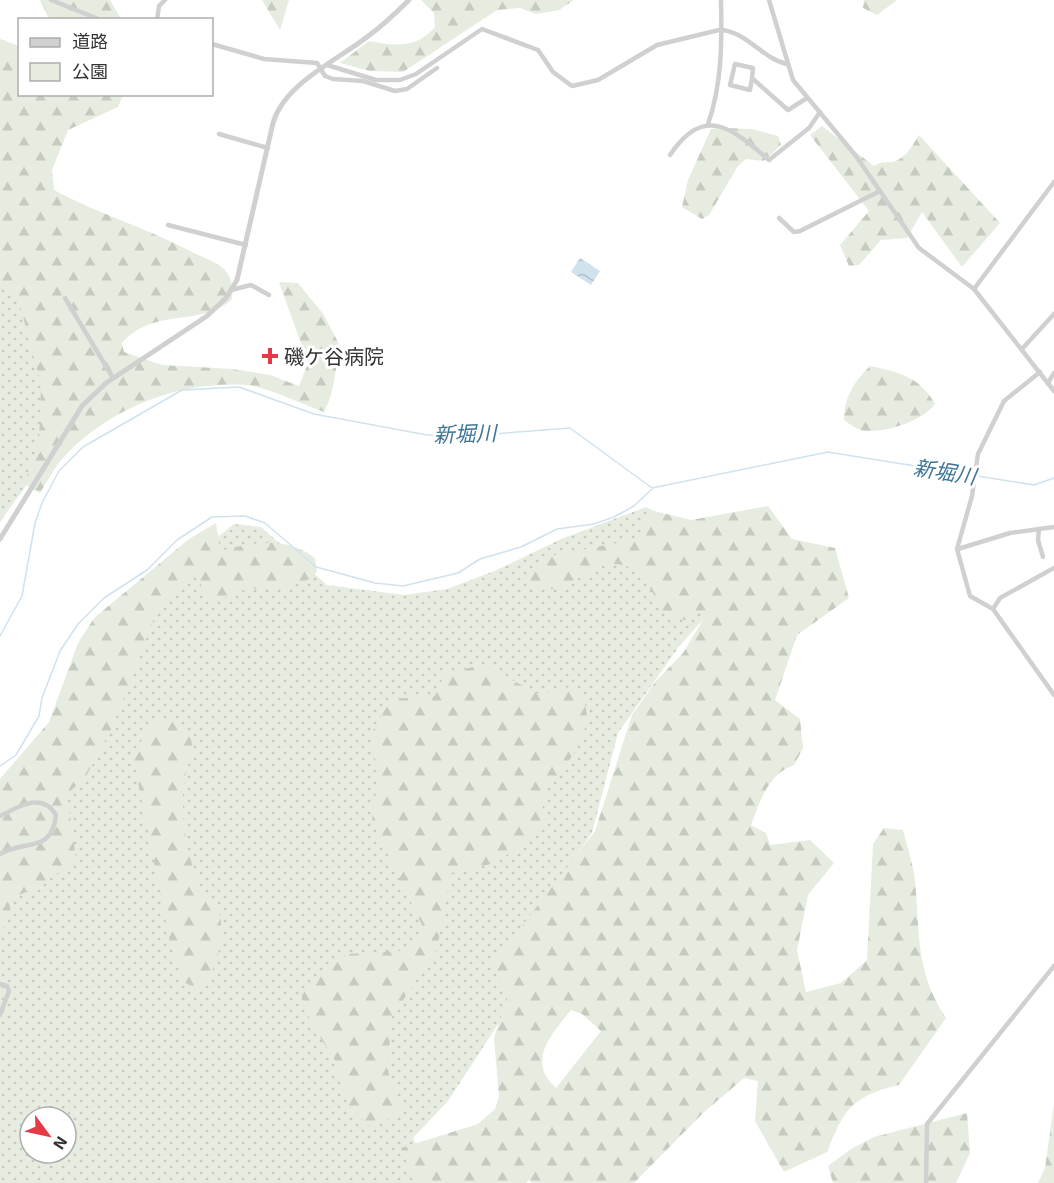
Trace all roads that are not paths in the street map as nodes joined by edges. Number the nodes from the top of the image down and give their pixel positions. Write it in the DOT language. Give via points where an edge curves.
graph roads {
  1 [pos="51,0"];
  2 [pos="165,0"];
  3 [pos="409,0"];
  4 [pos="721,0"];
  5 [pos="769,0"];
  6 [pos="96,18"];
  7 [pos="157,18"];
  8 [pos="722,30"];
  9 [pos="213,44"];
  10 [pos="787,64"];
  11 [pos="324,66"];
  12 [pos="436,68"];
  13 [pos="752,78"];
  14 [pos="807,98"];
  15 [pos="820,112"];
  16 [pos="708,124"];
  17 [pos="219,134"];
  18 [pos="268,148"];
  19 [pos="670,155"];
  20 [pos="1054,182"];
  21 [pos="880,191"];
  22 [pos="779,219"];
  23 [pos="168,225"];
  24 [pos="246,245"];
  25 [pos="231,290"];
  26 [pos="974,290"];
  27 [pos="269,295"];
  28 [pos="65,298"];
  29 [pos="1054,314"];
  30 [pos="1048,321"];
  31 [pos="1054,325"];
  32 [pos="1023,349"];
  33 [pos="1040,372"];
  34 [pos="1054,373"];
  35 [pos="113,378"];
  36 [pos="1048,383"];
  37 [pos="1054,391"];
  38 [pos="1054,527"];
  39 [pos="1039,529"];
  40 [pos="0,539"];
  41 [pos="957,549"];
  42 [pos="1043,557"];
  43 [pos="1054,568"];
  44 [pos="993,609"];
  45 [pos="1054,695"];
  46 [pos="0,816"];
  47 [pos="0,854"];
  48 [pos="1054,966"];
  49 [pos="0,984"];
  50 [pos="0,1015"];
  51 [pos="926,1183"];
  1 -- 6 [label="street"];
  2 -- 7 [label="street" via="159,6"];
  3 -- 11 [label="street" via="367,37"];
  4 -- 8 [label="street"];
  5 -- 10 [label="street"];
  8 -- 10 [label="street" via="741,36 779,63"];
  8 -- 11 [label="street" via="657,45 609,75 581,86 561,80 538,50 482,29 416,74 400,80 376,80"];
  8 -- 16 [label="street" via="714,107"];
  9 -- 11 [label="street" via="264,59"];
  10 -- 14 [label="street"];
  11 -- 12 [label="street" via="325,76 333,79 363,81 395,91 407,88"];
  11 -- 18 [label="street" via="276,110"];
  13 -- 13 [label="street" via="753,68 735,64 730,85 750,90"];
  13 -- 14 [label="street" via="788,110"];
  14 -- 15 [label="street"];
  15 -- 16 [label="street" via="809,128 769,160 737,132"];
  15 -- 21 [label="street"];
  16 -- 19 [label="street" via="687,133"];
  17 -- 18 [label="street"];
  18 -- 24 [label="street"];
  20 -- 26 [label="street"];
  21 -- 22 [label="street" via="800,231 794,232"];
  21 -- 26 [label="street" via="919,248"];
  23 -- 24 [label="street"];
  24 -- 25 [label="street"];
  25 -- 27 [label="street" via="252,285"];
  25 -- 35 [label="street" via="219,307"];
  26 -- 32 [label="street"];
  28 -- 35 [label="street"];
  29 -- 30 [label="street"];
  30 -- 31 [label="street"];
  30 -- 32 [label="street"];
  32 -- 33 [label="street"];
  33 -- 36 [label="street"];
  33 -- 41 [label="street" via="1004,401 978,454 972,496"];
  34 -- 36 [label="street"];
  35 -- 40 [label="street" via="82,406"];
  36 -- 37 [label="street"];
  38 -- 39 [label="street"];
  39 -- 41 [label="street"];
  39 -- 42 [label="street"];
  41 -- 44 [label="street" via="970,596"];
  43 -- 44 [label="street" via="1000,598"];
  44 -- 45 [label="street"];
  46 -- 47 [label="street" via="33,801 56,815 53,831 44,842"];
  48 -- 51 [label="street" via="927,1124"];
  49 -- 50 [label="street" via="9,991"];
}
